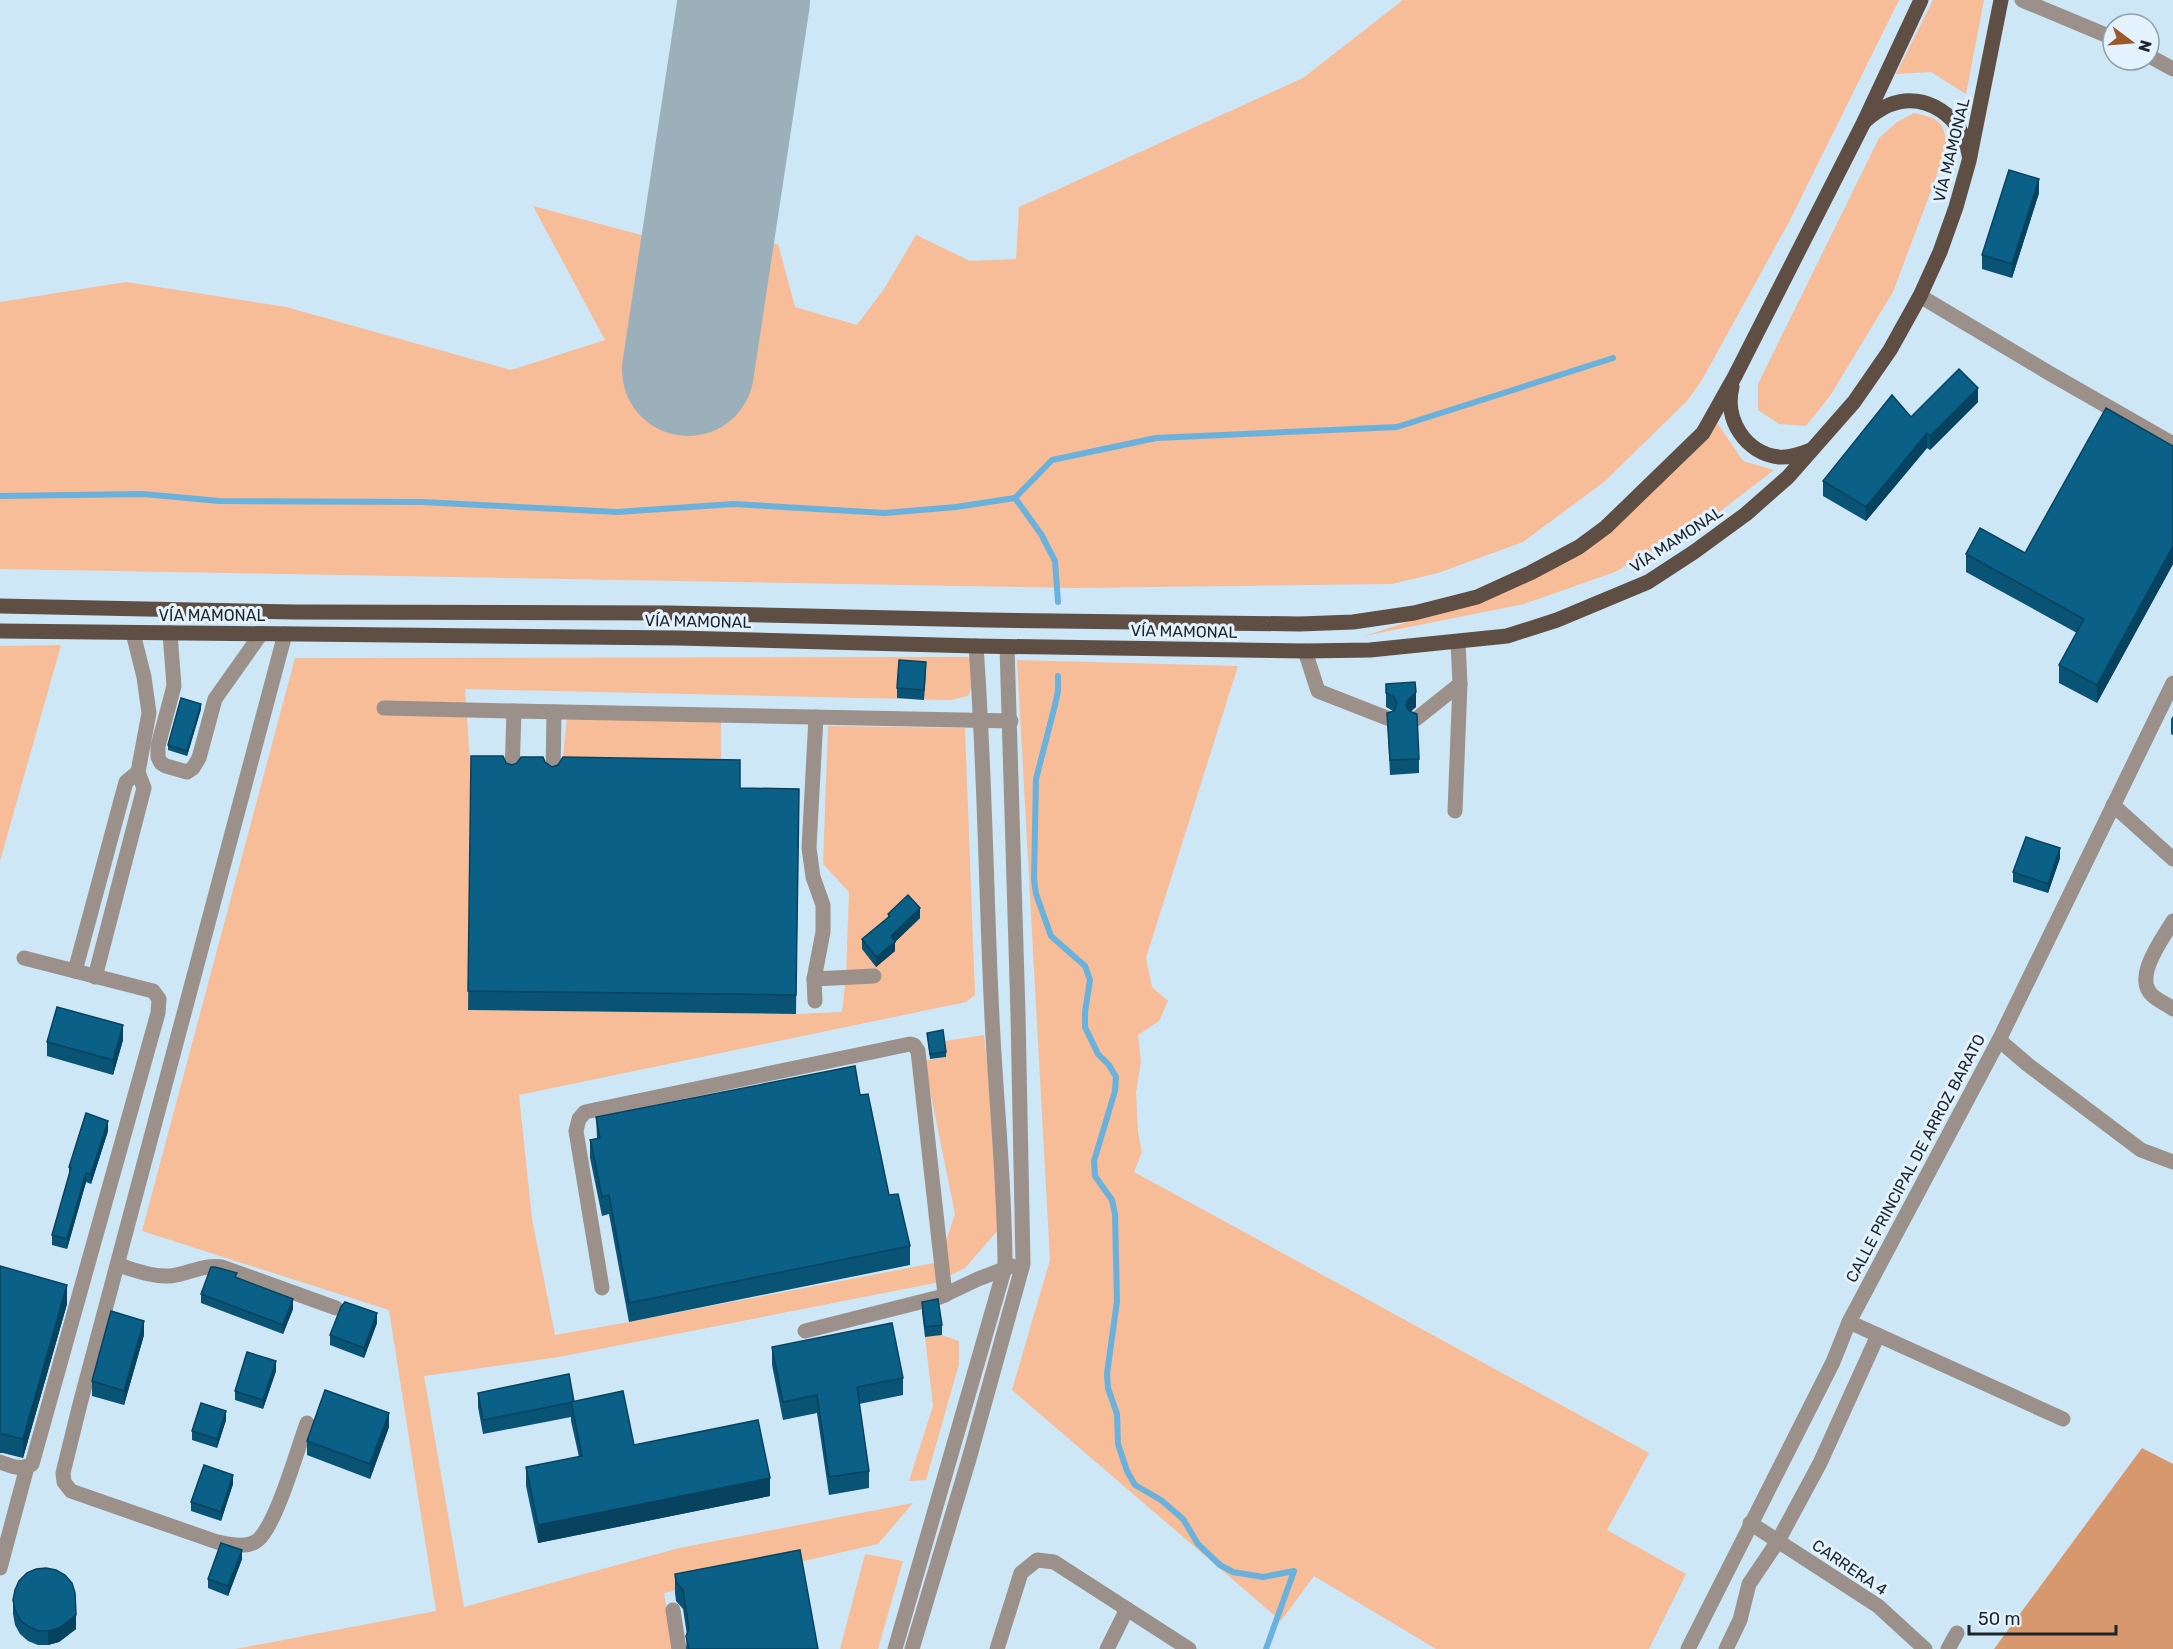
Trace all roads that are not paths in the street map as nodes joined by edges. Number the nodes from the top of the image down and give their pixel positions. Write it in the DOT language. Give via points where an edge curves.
graph roads {
  1 [pos="1921,0"];
  2 [pos="2001,0"];
  3 [pos="2022,0"];
  4 [pos="2101,33"];
  5 [pos="1863,124"];
  6 [pos="1969,161"];
  7 [pos="1920,296"];
  8 [pos="1735,376"];
  9 [pos="2173,444"];
  10 [pos="1814,449"];
  11 [pos="0,606"];
  12 [pos="0,632"];
  13 [pos="133,633"];
  14 [pos="170,633"];
  15 [pos="285,633"];
  16 [pos="261,634"];
  17 [pos="1458,642"];
  18 [pos="976,646"];
  19 [pos="1007,647"];
  20 [pos="1305,651"];
  21 [pos="2173,683"];
  22 [pos="1460,684"];
  23 [pos="384,708"];
  24 [pos="514,711"];
  25 [pos="554,712"];
  26 [pos="816,717"];
  27 [pos="1387,718"];
  28 [pos="1416,719"];
  29 [pos="981,720"];
  30 [pos="1011,721"];
  31 [pos="138,772"];
  32 [pos="512,774"];
  33 [pos="553,776"];
  34 [pos="2114,805"];
  35 [pos="1455,811"];
  36 [pos="2173,860"];
  37 [pos="2173,921"];
  38 [pos="24,958"];
  39 [pos="75,971"];
  40 [pos="874,976"];
  41 [pos="95,977"];
  42 [pos="814,979"];
  43 [pos="815,1001"];
  44 [pos="2173,1009"];
  45 [pos="1018,1014"];
  46 [pos="992,1018"];
  47 [pos="1999,1040"];
  48 [pos="2173,1162"];
  49 [pos="1023,1264"];
  50 [pos="118,1265"];
  51 [pos="1005,1267"];
  52 [pos="62,1284"];
  53 [pos="602,1288"];
  54 [pos="82,1290"];
  55 [pos="945,1295"];
  56 [pos="336,1308"];
  57 [pos="1849,1322"];
  58 [pos="805,1331"];
  59 [pos="1878,1335"];
  60 [pos="2063,1419"];
  61 [pos="307,1423"];
  62 [pos="952,1453"];
  63 [pos="969,1458"];
  64 [pos="0,1462"];
  65 [pos="27,1467"];
  66 [pos="1750,1523"];
  67 [pos="1778,1541"];
  68 [pos="0,1568"];
  69 [pos="1127,1609"];
  70 [pos="673,1610"];
  71 [pos="1957,1633"];
  72 [pos="1691,1648"];
  73 [pos="679,1649"];
  74 [pos="895,1649"];
  75 [pos="912,1649"];
  76 [pos="997,1649"];
  77 [pos="1107,1649"];
  78 [pos="1189,1649"];
  79 [pos="1726,1649"];
  80 [pos="1925,1649"];
  81 [pos="1948,1649"];
  1 -- 5 [label="main road, VÍA MAMONAL"];
  2 -- 6 [label="main road, VÍA MAMONAL"];
  3 -- 4 [label="street"];
  5 -- 6 [label="main road" via="1875,113 1898,103 1922,103 1937,108 1961,130"];
  5 -- 8 [label="main road, VÍA MAMONAL"];
  6 -- 7 [label="main road, VÍA MAMONAL" via="1944,241"];
  7 -- 9 [label="street"];
  7 -- 10 [label="main road, VÍA MAMONAL" via="1890,350"];
  8 -- 10 [label="main road" via="1731,412 1748,443 1762,453 1780,457"];
  8 -- 11 [label="main road, VÍA MAMONAL" via="1703,433 1606,527 1579,547 1477,597 1414,613 1353,622"];
  10 -- 17 [label="main road, VÍA MAMONAL" via="1746,514 1648,582 1507,636"];
  12 -- 13 [label="main road, VÍA MAMONAL"];
  13 -- 14 [label="main road, VÍA MAMONAL"];
  13 -- 31 [label="street" via="149,713"];
  14 -- 16 [label="main road, VÍA MAMONAL"];
  14 -- 16 [label="street" via="174,686 170,722 158,746 158,757 166,766 188,771 199,758 201,731 215,699"];
  15 -- 16 [label="main road, VÍA MAMONAL"];
  15 -- 18 [label="main road, VÍA MAMONAL"];
  15 -- 50 [label="street"];
  17 -- 20 [label="main road, VÍA MAMONAL"];
  17 -- 22 [label="street"];
  18 -- 19 [label="main road, VÍA MAMONAL"];
  18 -- 29 [label="street"];
  19 -- 20 [label="main road, VÍA MAMONAL"];
  19 -- 30 [label="street"];
  20 -- 27 [label="street" via="1318,691"];
  21 -- 34 [label="street, CALLE PRINCIPAL DE ARROZ BARATO"];
  22 -- 28 [label="street"];
  22 -- 35 [label="street"];
  23 -- 24 [label="street"];
  24 -- 25 [label="street"];
  24 -- 32 [label="street"];
  25 -- 26 [label="street"];
  25 -- 33 [label="street"];
  26 -- 29 [label="street"];
  26 -- 42 [label="street" via="809,848 813,877 823,905 823,932"];
  29 -- 30 [label="street"];
  29 -- 46 [label="street"];
  30 -- 45 [label="street"];
  31 -- 39 [label="street" via="126,782"];
  31 -- 41 [label="street" via="144,788"];
  34 -- 36 [label="street"];
  34 -- 47 [label="street, CALLE PRINCIPAL DE ARROZ BARATO"];
  37 -- 44 [label="street" via="2147,968 2146,986"];
  38 -- 39 [label="street"];
  39 -- 41 [label="street"];
  40 -- 42 [label="street"];
  41 -- 54 [label="street" via="153,991 159,999"];
  42 -- 43 [label="street"];
  45 -- 46 [label="street"];
  45 -- 49 [label="street"];
  46 -- 51 [label="street"];
  47 -- 48 [label="street" via="2141,1150"];
  47 -- 57 [label="street, CALLE PRINCIPAL DE ARROZ BARATO"];
  49 -- 51 [label="street"];
  49 -- 63 [label="street"];
  50 -- 56 [label="street" via="157,1276 172,1276 209,1265 222,1267"];
  50 -- 61 [label="street" via="63,1473 71,1491 217,1542 238,1546 257,1541 271,1523"];
  51 -- 55 [label="street"];
  51 -- 62 [label="street"];
  52 -- 54 [label="street"];
  53 -- 55 [label="street" via="576,1131 585,1112 910,1044 918,1051"];
  54 -- 65 [label="street" via="32,1464"];
  55 -- 58 [label="street"];
  57 -- 59 [label="street"];
  57 -- 66 [label="street, CALLE PRINCIPAL DE ARROZ BARATO" via="1833,1362"];
  59 -- 60 [label="street"];
  59 -- 67 [label="street" via="1820,1463"];
  62 -- 63 [label="street"];
  62 -- 74 [label="street"];
  63 -- 75 [label="street"];
  64 -- 65 [label="street"];
  65 -- 68 [label="street"];
  66 -- 67 [label="street, CARRERA 4"];
  66 -- 72 [label="street, CALLE PRINCIPAL DE ARROZ BARATO"];
  67 -- 79 [label="street" via="1749,1584 1740,1620"];
  67 -- 80 [label="street, CARRERA 4" via="1878,1606"];
  69 -- 76 [label="street" via="1054,1562 1037,1560 1021,1573"];
  69 -- 77 [label="street"];
  69 -- 78 [label="street"];
  70 -- 73 [label="street"];
  71 -- 81 [label="street"];
}
